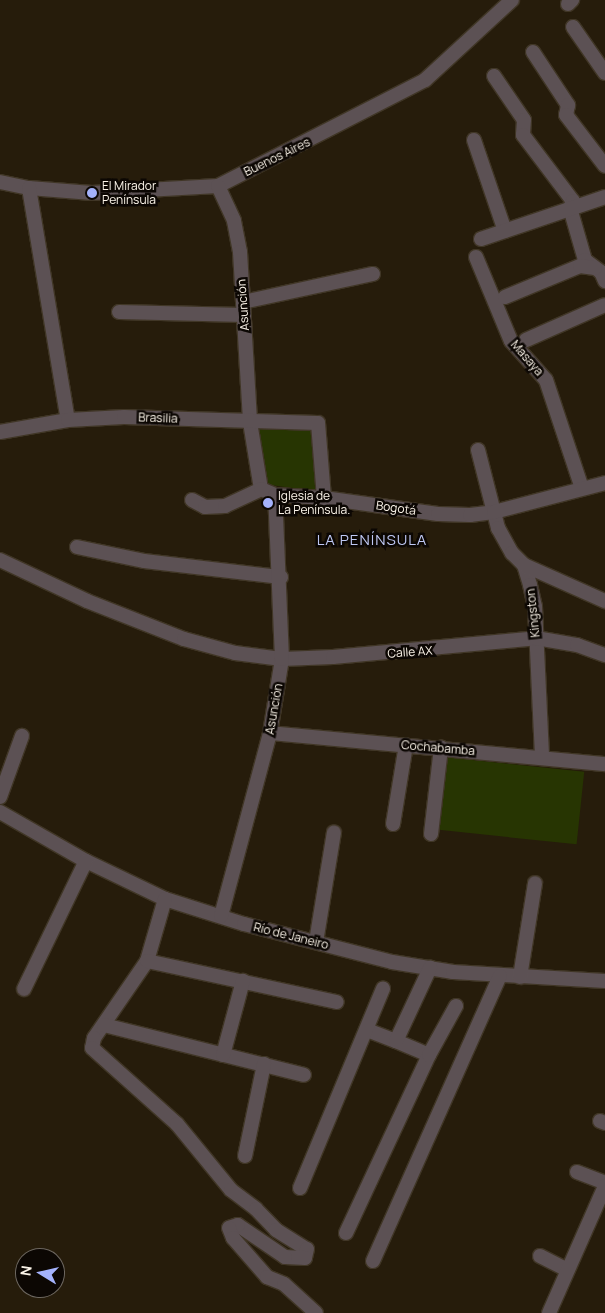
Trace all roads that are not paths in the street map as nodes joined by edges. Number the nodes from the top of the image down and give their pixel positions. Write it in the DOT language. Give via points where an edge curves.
graph roads {
  1 [pos="512,0"];
  2 [pos="573,27"];
  3 [pos="533,52"];
  4 [pos="605,73"];
  5 [pos="494,76"];
  6 [pos="474,140"];
  7 [pos="605,166"];
  8 [pos="0,182"];
  9 [pos="218,186"];
  10 [pos="29,188"];
  11 [pos="605,197"];
  12 [pos="570,208"];
  13 [pos="505,231"];
  14 [pos="480,239"];
  15 [pos="476,257"];
  16 [pos="599,267"];
  17 [pos="373,274"];
  18 [pos="605,281"];
  19 [pos="505,297"];
  20 [pos="605,305"];
  21 [pos="244,309"];
  22 [pos="119,312"];
  23 [pos="526,340"];
  24 [pos="68,420"];
  25 [pos="250,422"];
  26 [pos="0,432"];
  27 [pos="478,450"];
  28 [pos="605,483"];
  29 [pos="582,488"];
  30 [pos="261,489"];
  31 [pos="275,495"];
  32 [pos="324,498"];
  33 [pos="192,500"];
  34 [pos="494,512"];
  35 [pos="77,547"];
  36 [pos="0,560"];
  37 [pos="524,564"];
  38 [pos="281,577"];
  39 [pos="605,601"];
  40 [pos="536,638"];
  41 [pos="605,655"];
  42 [pos="282,659"];
  43 [pos="270,734"];
  44 [pos="22,736"];
  45 [pos="406,745"];
  46 [pos="441,748"];
  47 [pos="542,758"];
  48 [pos="605,764"];
  49 [pos="0,797"];
  50 [pos="0,812"];
  51 [pos="393,824"];
  52 [pos="334,832"];
  53 [pos="431,834"];
  54 [pos="86,861"];
  55 [pos="535,883"];
  56 [pos="166,899"];
  57 [pos="222,916"];
  58 [pos="316,942"];
  59 [pos="147,961"];
  60 [pos="430,968"];
  61 [pos="500,976"];
  62 [pos="520,978"];
  63 [pos="243,981"];
  64 [pos="605,981"];
  65 [pos="24,989"];
  66 [pos="383,989"];
  67 [pos="337,1002"];
  68 [pos="456,1006"];
  69 [pos="104,1026"];
  70 [pos="367,1030"];
  71 [pos="396,1041"];
  72 [pos="223,1055"];
  73 [pos="429,1055"];
  74 [pos="264,1064"];
  75 [pos="304,1075"];
  76 [pos="245,1156"];
  77 [pos="578,1172"];
  78 [pos="605,1184"];
  79 [pos="300,1188"];
  80 [pos="346,1233"];
  81 [pos="540,1256"];
  82 [pos="373,1261"];
  83 [pos="568,1270"];
  84 [pos="316,1313"];
  85 [pos="549,1313"];
  1 -- 9 [label="street, Buenos Aires" via="425,80"];
  2 -- 4 [label="street"];
  3 -- 7 [label="street" via="568,105 566,115"];
  5 -- 12 [label="street" via="524,120 523,135 573,201"];
  6 -- 13 [label="street"];
  8 -- 10 [label="street, Buenos Aires"];
  9 -- 10 [label="street, Buenos Aires" via="92,193"];
  9 -- 21 [label="street, Asunción" via="236,229"];
  10 -- 24 [label="street"];
  11 -- 12 [label="street"];
  12 -- 13 [label="street"];
  12 -- 16 [label="street" via="585,260"];
  13 -- 14 [label="street"];
  15 -- 29 [label="street, Masaya" via="511,341 546,380"];
  16 -- 18 [label="street"];
  16 -- 19 [label="street" via="580,266"];
  17 -- 21 [label="street"];
  20 -- 23 [label="street"];
  21 -- 22 [label="street"];
  21 -- 25 [label="street, Asunción"];
  24 -- 25 [label="street, Brasilia" via="124,417"];
  24 -- 26 [label="street, Brasilia"];
  25 -- 30 [label="street, Asunción"];
  25 -- 32 [label="street, Brasilia" via="318,423"];
  27 -- 34 [label="street, Kingston"];
  28 -- 29 [label="street, Bogotá"];
  29 -- 34 [label="street, Bogotá"];
  30 -- 31 [label="street, Bogotá"];
  30 -- 33 [label="street" via="225,506 205,507"];
  31 -- 32 [label="street, Bogotá"];
  31 -- 38 [label="street, Asunción"];
  32 -- 34 [label="street, Bogotá" via="438,514"];
  34 -- 37 [label="street, Kingston" via="504,541"];
  35 -- 38 [label="street" via="144,561"];
  36 -- 42 [label="street, Calle AX" via="87,601 184,640 219,650"];
  37 -- 39 [label="street"];
  37 -- 40 [label="street, Kingston" via="535,607"];
  38 -- 42 [label="street, Asunción"];
  40 -- 41 [label="street, Calle AX" via="577,645"];
  40 -- 42 [label="street, Calle AX" via="433,650"];
  40 -- 47 [label="street, Kingston"];
  42 -- 43 [label="street, Asunción"];
  43 -- 45 [label="street, Cochabamba"];
  43 -- 57 [label="street, Asunción"];
  44 -- 49 [label="street"];
  45 -- 46 [label="street, Cochabamba"];
  45 -- 51 [label="street"];
  46 -- 47 [label="street, Cochabamba"];
  46 -- 53 [label="street"];
  47 -- 48 [label="street, Cochabamba"];
  50 -- 54 [label="street, Río de Janeiro"];
  52 -- 58 [label="street"];
  54 -- 56 [label="street, Río de Janeiro"];
  54 -- 65 [label="street"];
  55 -- 62 [label="street"];
  56 -- 57 [label="street, Río de Janeiro"];
  56 -- 59 [label="street"];
  57 -- 58 [label="street, Río de Janeiro"];
  58 -- 60 [label="street, Río de Janeiro"];
  59 -- 63 [label="street"];
  59 -- 69 [label="street"];
  60 -- 61 [label="street, Río de Janeiro"];
  60 -- 71 [label="street"];
  61 -- 62 [label="street, Río de Janeiro"];
  61 -- 82 [label="street"];
  62 -- 64 [label="street, Río de Janeiro"];
  63 -- 67 [label="street"];
  63 -- 72 [label="street"];
  66 -- 70 [label="street"];
  68 -- 73 [label="street"];
  69 -- 72 [label="street"];
  69 -- 84 [label="street" via="94,1038 92,1048 98,1055 177,1124 231,1190 256,1208 276,1230 307,1249 305,1258 285,1257 238,1225 229,1228 233,1238 267,1277 284,1284"];
  70 -- 71 [label="street"];
  70 -- 79 [label="street"];
  71 -- 73 [label="street"];
  72 -- 74 [label="street"];
  73 -- 80 [label="street"];
  74 -- 75 [label="street"];
  74 -- 76 [label="street"];
  77 -- 78 [label="street"];
  78 -- 83 [label="street"];
  81 -- 83 [label="street"];
  83 -- 85 [label="street"];
}
